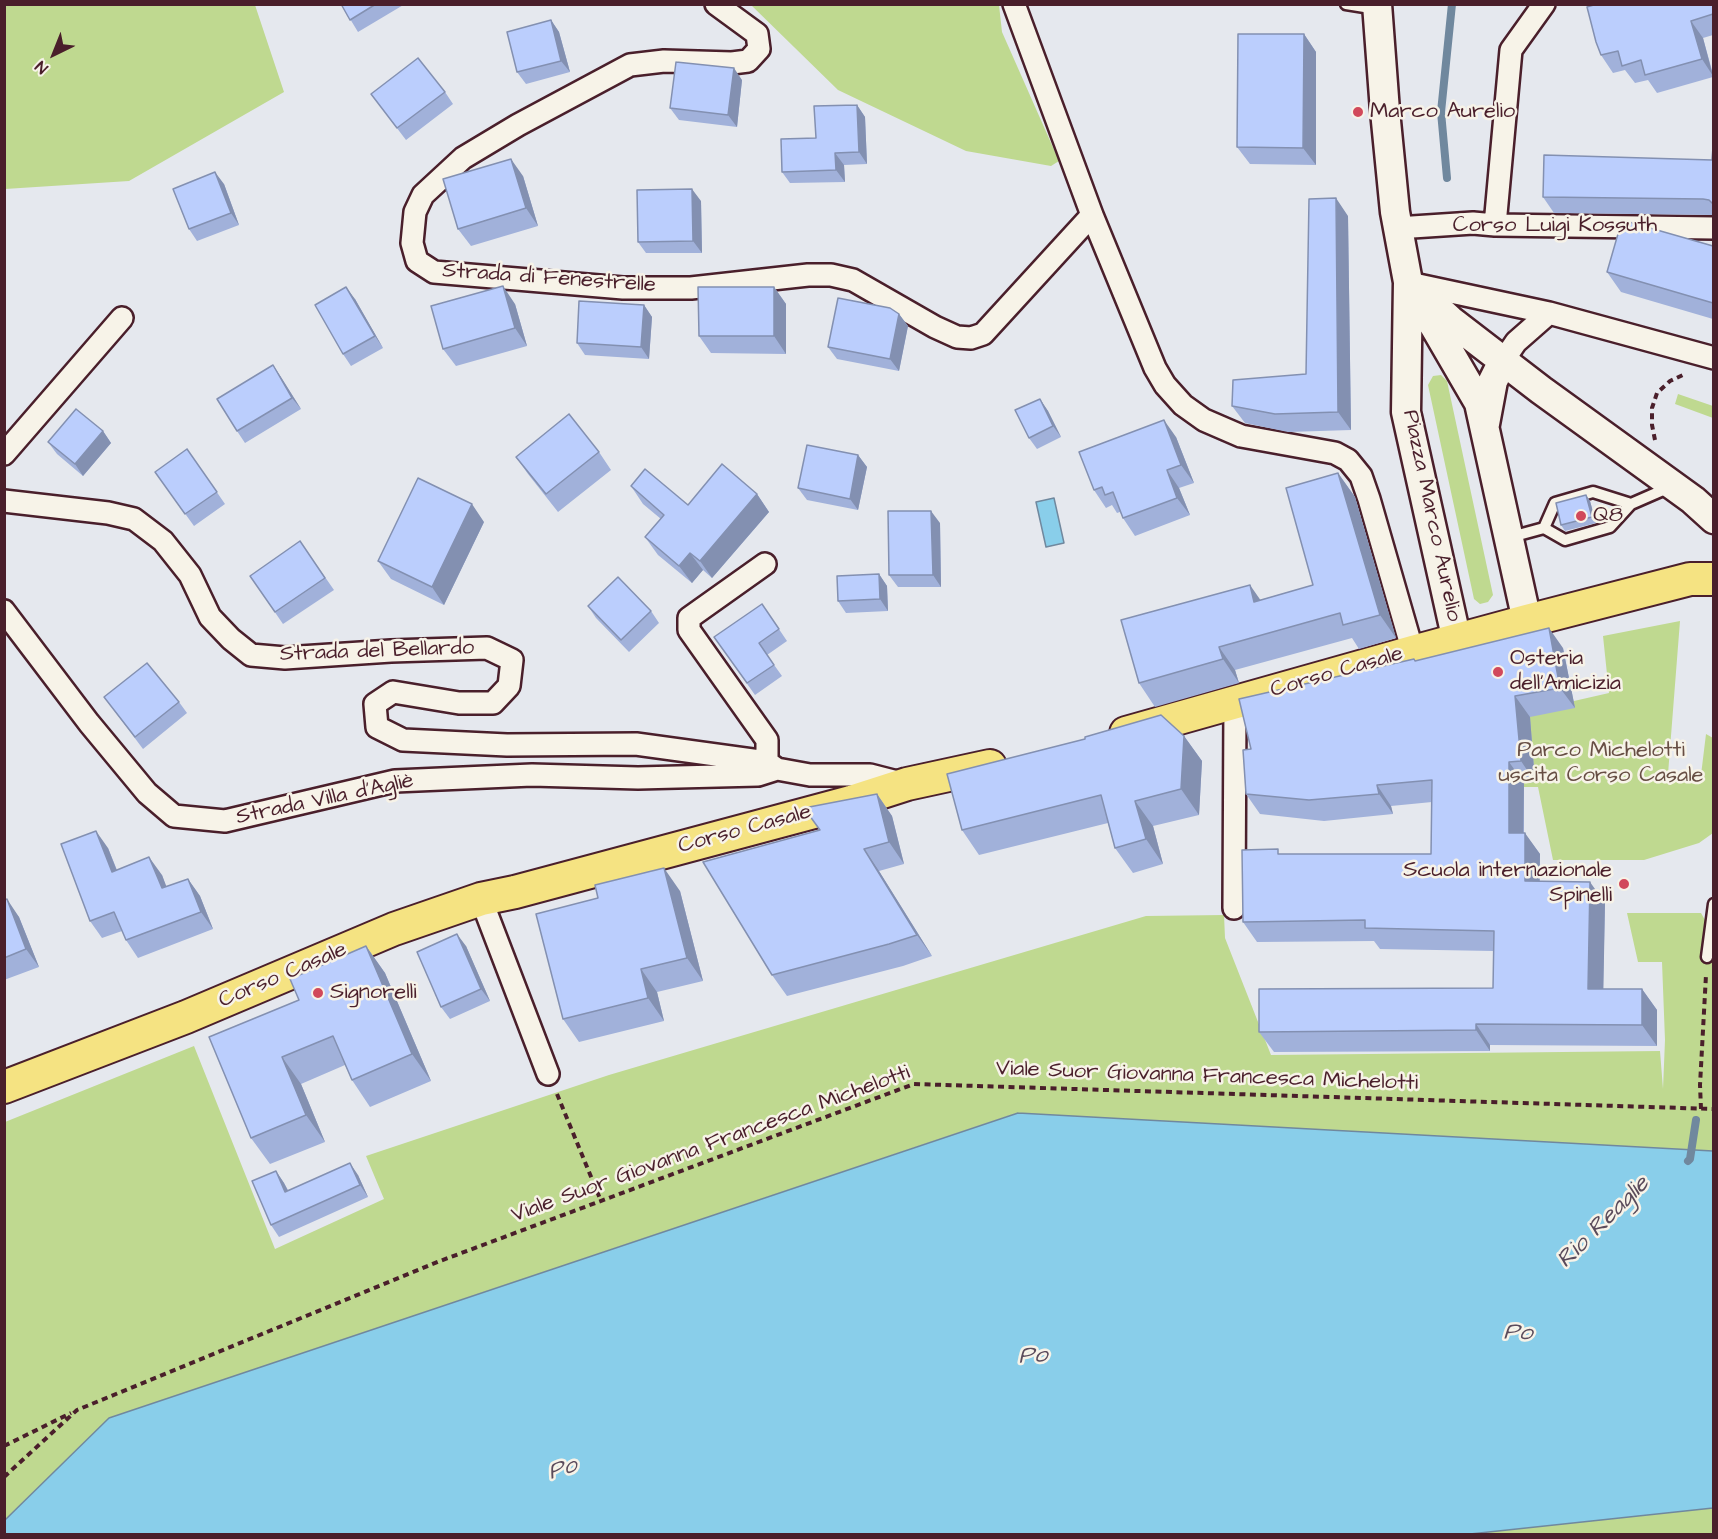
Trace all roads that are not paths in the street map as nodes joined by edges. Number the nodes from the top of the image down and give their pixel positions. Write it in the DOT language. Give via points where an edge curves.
graph roads {
  1 [pos="716,4"];
  2 [pos="1014,4"];
  3 [pos="1347,4"];
  4 [pos="1544,4"];
  5 [pos="1377,7"];
  6 [pos="1092,215"];
  7 [pos="1495,225"];
  8 [pos="1397,228"];
  9 [pos="1713,228"];
  10 [pos="1408,282"];
  11 [pos="1549,314"];
  12 [pos="122,318"];
  13 [pos="1713,358"];
  14 [pos="1503,361"];
  15 [pos="1485,426"];
  16 [pos="4,454"];
  17 [pos="1666,481"];
  18 [pos="4,501"];
  19 [pos="1631,504"];
  20 [pos="1713,519"];
  21 [pos="1544,528"];
  22 [pos="1508,538"];
  23 [pos="765,564"];
  24 [pos="1713,579"];
  25 [pos="4,611"];
  26 [pos="1527,621"];
  27 [pos="1457,641"];
  28 [pos="1413,652"];
  29 [pos="1235,702"];
  30 [pos="1098,741"];
  31 [pos="1020,759"];
  32 [pos="772,766"];
  33 [pos="907,784"];
  34 [pos="481,899"];
  35 [pos="1713,904"];
  36 [pos="1234,908"];
  37 [pos="1707,957"];
  38 [pos="548,1074"];
  39 [pos="4,1087"];
  1 -- 6 [label="street, Strada di Fenestrelle" via="757,34 759,49 748,61 630,65 463,158 423,195 415,212 412,243 417,261 434,272 623,288 691,288 831,275 853,280 957,337 971,338 983,334"];
  2 -- 6 [label="street"];
  3 -- 5 [label="lane"];
  4 -- 7 [label="street" via="1511,50"];
  5 -- 8 [label="main road"];
  6 -- 28 [label="street" via="1155,368 1183,405 1204,420 1241,436 1335,453 1348,460 1361,476"];
  7 -- 8 [label="street, Corso Luigi Kossuth"];
  7 -- 9 [label="street, Corso Luigi Kossuth"];
  8 -- 10 [label="main road"];
  10 -- 11 [label="street"];
  10 -- 14 [label="main road"];
  10 -- 15 [label="main road" via="1479,403"];
  10 -- 27 [label="main road, Piazza Marco Aurelio" via="1406,412"];
  11 -- 13 [label="street"];
  11 -- 14 [label="street" via="1516,342"];
  12 -- 16 [label="street"];
  14 -- 15 [label="main road" via="1493,381"];
  14 -- 17 [label="main road"];
  15 -- 22 [label="main road"];
  17 -- 19 [label="lane"];
  17 -- 20 [label="main road"];
  18 -- 32 [label="street, Strada del Bellardo" via="134,519 163,541 190,575 210,617 251,655 285,657 487,648 512,660 509,686 493,703 459,703 393,692 375,704 377,727 404,740 507,745 636,744"];
  19 -- 21 [label="lane" via="1610,527 1576,537 1565,540"];
  19 -- 21 [label="lane" via="1593,492 1556,503"];
  21 -- 22 [label="lane"];
  22 -- 26 [label="main road"];
  23 -- 32 [label="street" via="689,618 689,630 767,740"];
  24 -- 26 [label="main road, Corso Casale" via="1690,579"];
  25 -- 32 [label="street, Strada Villa d'Agliè" via="88,723 147,794 174,816 225,820 395,781 532,775 758,775"];
  26 -- 27 [label="main road, Corso Casale"];
  27 -- 28 [label="main road, Corso Casale"];
  28 -- 29 [label="main road, Corso Casale"];
  29 -- 30 [label="main road, Corso Casale"];
  29 -- 36 [label="street"];
  31 -- 33 [label="main road, Corso Casale"];
  32 -- 33 [label="street, Strada del Bellardo" via="810,775 870,775"];
  33 -- 34 [label="main road, Corso Casale"];
  34 -- 38 [label="street"];
  34 -- 39 [label="main road, Corso Casale" via="394,929 186,1017"];
  35 -- 37 [label="lane"];
}
